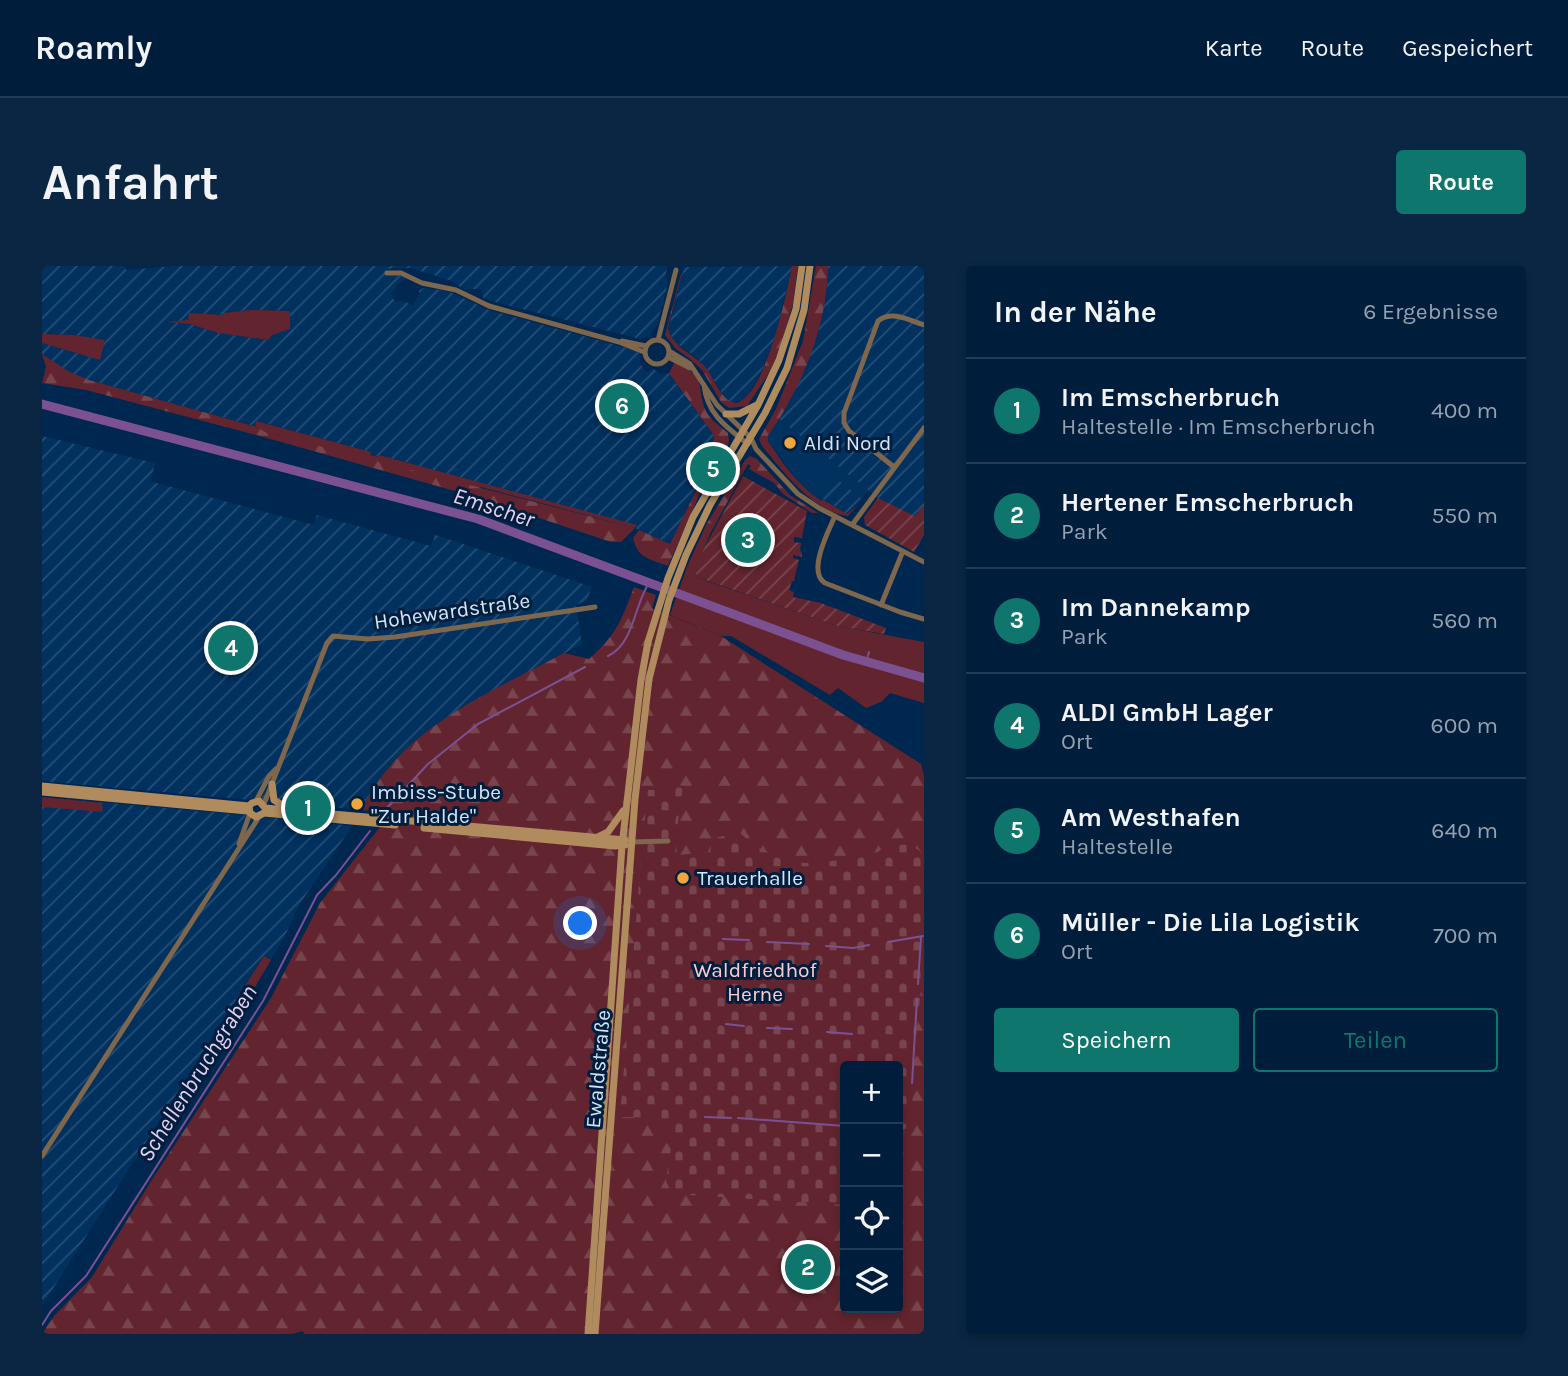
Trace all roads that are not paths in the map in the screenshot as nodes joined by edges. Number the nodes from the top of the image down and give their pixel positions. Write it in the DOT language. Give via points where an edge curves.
graph roads {
  1 [pos="802,266"];
  2 [pos="810,266"];
  3 [pos="676,270"];
  4 [pos="387,272"];
  5 [pos="924,325"];
  6 [pos="658,340"];
  7 [pos="645,349"];
  8 [pos="668,354"];
  9 [pos="704,385"];
  10 [pos="758,405"];
  11 [pos="726,414"];
  12 [pos="924,428"];
  13 [pos="742,434"];
  14 [pos="751,443"];
  15 [pos="894,467"];
  16 [pos="835,516"];
  17 [pos="852,525"];
  18 [pos="903,551"];
  19 [pos="924,562"];
  20 [pos="672,580"];
  21 [pos="665,599"];
  22 [pos="881,605"];
  23 [pos="594,607"];
  24 [pos="924,619"];
  25 [pos="276,769"];
  26 [pos="272,784"];
  27 [pos="42,786"];
  28 [pos="42,792"];
  29 [pos="106,795"];
  30 [pos="625,807"];
  31 [pos="257,809"];
  32 [pos="294,810"];
  33 [pos="597,837"];
  34 [pos="668,841"];
  35 [pos="632,842"];
  36 [pos="622,843"];
  37 [pos="238,847"];
  38 [pos="42,1156"];
  39 [pos="587,1334"];
  40 [pos="595,1334"];
  1 -- 10 [label="main road" via="791,327"];
  2 -- 14 [label="main road" via="793,350"];
  3 -- 6 [label="street"];
  4 -- 7 [label="street"];
  5 -- 15 [label="street" via="895,316 878,321 844,414 849,430"];
  6 -- 7 [label="street"];
  6 -- 8 [label="street" via="666,343"];
  7 -- 8 [label="street" via="646,359 652,363 663,362"];
  8 -- 9 [label="street" via="692,369"];
  9 -- 11 [label="street"];
  9 -- 13 [label="street" via="714,415"];
  10 -- 11 [label="main road" via="739,414"];
  10 -- 13 [label="main road"];
  11 -- 13 [label="street"];
  12 -- 15 [label="street"];
  13 -- 14 [label="street"];
  13 -- 20 [label="main road" via="702,501"];
  14 -- 16 [label="street" via="798,494"];
  14 -- 20 [label="main road" via="704,517"];
  15 -- 17 [label="street"];
  16 -- 17 [label="street"];
  16 -- 22 [label="street" via="820,555 819,579"];
  17 -- 18 [label="street"];
  18 -- 19 [label="street"];
  18 -- 22 [label="street"];
  20 -- 21 [label="main road"];
  21 -- 30 [label="main road, Ewaldstraße" via="648,642"];
  21 -- 35 [label="main road, Ewaldstraße" via="649,678"];
  22 -- 24 [label="street"];
  23 -- 25 [label="street, Hohewardstraße" via="395,637 333,636"];
  25 -- 26 [label="street, Hohewardstraße"];
  25 -- 31 [label="street, Hohewardstraße"];
  26 -- 31 [label="street, Hohewardstraße"];
  26 -- 32 [label="main road" via="274,800"];
  27 -- 29 [label="main road"];
  28 -- 29 [label="main road"];
  29 -- 31 [label="main road"];
  30 -- 33 [label="main road" via="608,832"];
  30 -- 36 [label="main road, Ewaldstraße"];
  31 -- 32 [label="main road"];
  31 -- 36 [label="main road"];
  31 -- 37 [label="street, Hohewardstraße"];
  31 -- 37 [label="street, Hohewardstraße"];
  32 -- 33 [label="main road"];
  33 -- 36 [label="main road"];
  34 -- 35 [label="street"];
  35 -- 36 [label="main road"];
  35 -- 40 [label="main road, Ewaldstraße"];
  36 -- 39 [label="main road, Ewaldstraße"];
  37 -- 38 [label="street, Hohewardstraße"];
}
